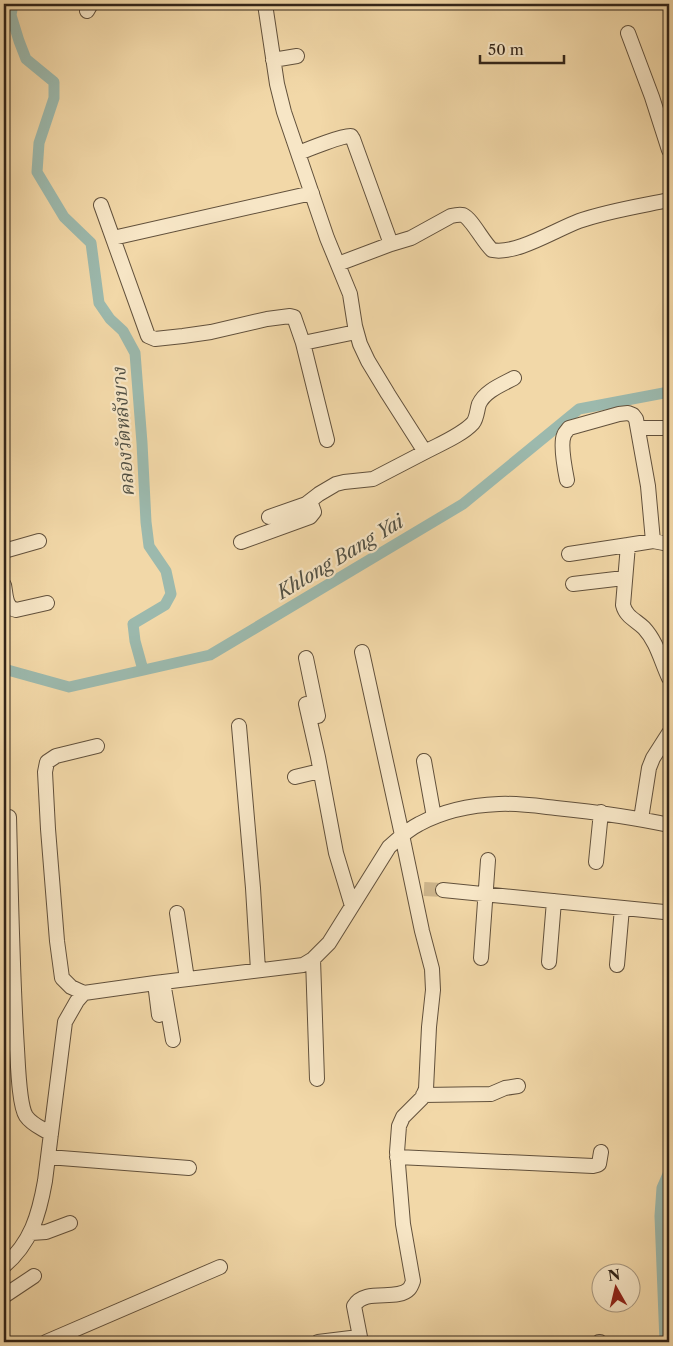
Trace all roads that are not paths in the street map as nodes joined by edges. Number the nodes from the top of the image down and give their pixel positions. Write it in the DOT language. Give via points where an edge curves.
graph roads {
  1 [pos="265,4"];
  2 [pos="628,33"];
  3 [pos="298,56"];
  4 [pos="273,60"];
  5 [pos="669,150"];
  6 [pos="299,153"];
  7 [pos="312,193"];
  8 [pos="669,200"];
  9 [pos="102,205"];
  10 [pos="113,238"];
  11 [pos="391,244"];
  12 [pos="338,264"];
  13 [pos="356,332"];
  14 [pos="303,343"];
  15 [pos="514,378"];
  16 [pos="638,428"];
  17 [pos="669,428"];
  18 [pos="327,440"];
  19 [pos="425,452"];
  20 [pos="567,480"];
  21 [pos="310,501"];
  22 [pos="269,516"];
  23 [pos="39,541"];
  24 [pos="653,541"];
  25 [pos="241,542"];
  26 [pos="669,544"];
  27 [pos="628,545"];
  28 [pos="4,551"];
  29 [pos="569,554"];
  30 [pos="624,578"];
  31 [pos="573,584"];
  32 [pos="4,585"];
  33 [pos="47,604"];
  34 [pos="362,652"];
  35 [pos="306,658"];
  36 [pos="669,678"];
  37 [pos="306,704"];
  38 [pos="239,726"];
  39 [pos="669,733"];
  40 [pos="97,746"];
  41 [pos="424,762"];
  42 [pos="320,771"];
  43 [pos="295,777"];
  44 [pos="328,809"];
  45 [pos="601,812"];
  46 [pos="434,816"];
  47 [pos="9,817"];
  48 [pos="641,819"];
  49 [pos="669,825"];
  50 [pos="402,835"];
  51 [pos="488,860"];
  52 [pos="596,862"];
  53 [pos="442,890"];
  54 [pos="485,895"];
  55 [pos="554,901"];
  56 [pos="352,906"];
  57 [pos="622,908"];
  58 [pos="664,912"];
  59 [pos="176,913"];
  60 [pos="481,958"];
  61 [pos="314,960"];
  62 [pos="549,962"];
  63 [pos="617,965"];
  64 [pos="258,970"];
  65 [pos="187,979"];
  66 [pos="159,982"];
  67 [pos="84,993"];
  68 [pos="159,1016"];
  69 [pos="173,1040"];
  70 [pos="317,1078"];
  71 [pos="518,1086"];
  72 [pos="423,1095"];
  73 [pos="51,1134"];
  74 [pos="601,1152"];
  75 [pos="48,1157"];
  76 [pos="397,1157"];
  77 [pos="189,1168"];
  78 [pos="70,1224"];
  79 [pos="31,1233"];
  80 [pos="4,1266"];
  81 [pos="220,1267"];
  82 [pos="34,1276"];
  83 [pos="5,1293"];
  84 [pos="360,1340"];
  85 [pos="46,1342"];
  86 [pos="318,1342"];
  1 -- 4 [label="street"];
  2 -- 5 [label="street"];
  3 -- 4 [label="street"];
  4 -- 6 [label="street" via="284,112"];
  6 -- 7 [label="street"];
  6 -- 11 [label="street" via="351,137"];
  7 -- 10 [label="street"];
  7 -- 12 [label="street"];
  8 -- 11 [label="street" via="579,221 506,250 492,250 470,220 458,214 411,238"];
  9 -- 10 [label="street"];
  10 -- 14 [label="street" via="148,336 155,339 183,336 290,316 294,317"];
  11 -- 12 [label="street"];
  12 -- 13 [label="street" via="350,294"];
  13 -- 14 [label="street"];
  13 -- 19 [label="street" via="368,361"];
  14 -- 18 [label="street"];
  15 -- 19 [label="street" via="483,398 475,420 468,428"];
  16 -- 17 [label="street"];
  16 -- 20 [label="street" via="634,415 628,413 569,428 563,439"];
  16 -- 24 [label="street"];
  19 -- 21 [label="street" via="373,479 336,484"];
  21 -- 22 [label="street"];
  21 -- 25 [label="street" via="312,515"];
  23 -- 28 [label="street"];
  24 -- 26 [label="street"];
  24 -- 27 [label="street"];
  27 -- 29 [label="street"];
  27 -- 30 [label="street"];
  30 -- 31 [label="street"];
  30 -- 36 [label="street" via="625,611 652,638"];
  32 -- 33 [label="street" via="11,609"];
  34 -- 50 [label="street"];
  35 -- 44 [label="street" via="336,804"];
  37 -- 42 [label="street"];
  38 -- 64 [label="street"];
  39 -- 48 [label="street" via="649,768"];
  40 -- 67 [label="street" via="56,756 47,762 45,772 56,941 62,978"];
  41 -- 46 [label="street"];
  42 -- 43 [label="street"];
  42 -- 44 [label="street"];
  44 -- 56 [label="street" via="336,852"];
  45 -- 46 [label="street" via="501,803"];
  45 -- 48 [label="street"];
  45 -- 52 [label="street"];
  46 -- 50 [label="street"];
  47 -- 73 [label="street" via="13,985 22,1103 26,1116"];
  48 -- 49 [label="street"];
  50 -- 56 [label="street" via="389,847"];
  50 -- 72 [label="street" via="419,889 422,931 432,969 426,1089"];
  51 -- 54 [label="street"];
  53 -- 54 [label="street"];
  54 -- 55 [label="street"];
  54 -- 60 [label="street"];
  55 -- 57 [label="street"];
  55 -- 62 [label="street"];
  56 -- 61 [label="street"];
  57 -- 58 [label="street"];
  57 -- 63 [label="street"];
  59 -- 65 [label="street"];
  61 -- 64 [label="street" via="303,965"];
  61 -- 70 [label="street"];
  64 -- 65 [label="street"];
  65 -- 66 [label="street"];
  66 -- 67 [label="street"];
  66 -- 68 [label="street"];
  66 -- 69 [label="street"];
  67 -- 73 [label="street" via="66,1022"];
  71 -- 72 [label="street" via="491,1094"];
  72 -- 76 [label="street" via="403,1116 399,1126"];
  73 -- 75 [label="street"];
  74 -- 76 [label="street" via="599,1164 593,1166"];
  75 -- 77 [label="street"];
  75 -- 79 [label="street" via="41,1206"];
  76 -- 84 [label="street" via="413,1281 401,1294 357,1301 354,1306"];
  78 -- 79 [label="street"];
  79 -- 80 [label="street" via="19,1252"];
  81 -- 85 [label="street"];
  82 -- 83 [label="street"];
  84 -- 86 [label="street"];
}
